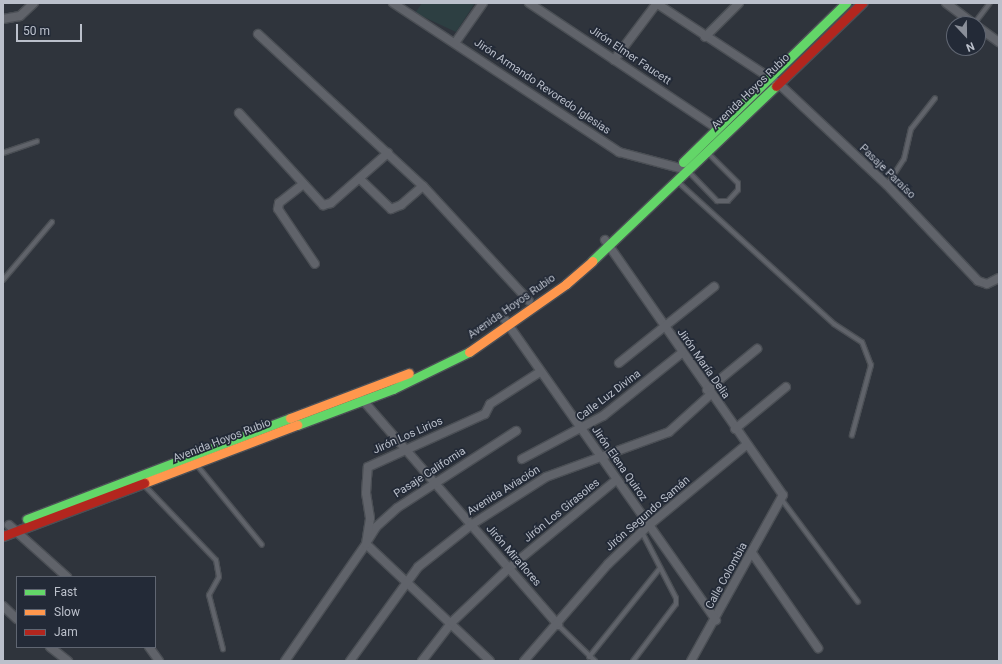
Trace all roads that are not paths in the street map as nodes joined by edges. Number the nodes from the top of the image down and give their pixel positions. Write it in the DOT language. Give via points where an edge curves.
graph roads {
  1 [pos="34,3"];
  2 [pos="393,3"];
  3 [pos="483,3"];
  4 [pos="529,3"];
  5 [pos="656,3"];
  6 [pos="739,3"];
  7 [pos="846,3"];
  8 [pos="946,3"];
  9 [pos="990,3"];
  10 [pos="859,4"];
  11 [pos="963,16"];
  12 [pos="980,16"];
  13 [pos="3,19"];
  14 [pos="986,33"];
  15 [pos="258,34"];
  16 [pos="705,37"];
  17 [pos="999,42"];
  18 [pos="455,43"];
  19 [pos="614,60"];
  20 [pos="768,79"];
  21 [pos="778,83"];
  22 [pos="935,98"];
  23 [pos="239,113"];
  24 [pos="718,128"];
  25 [pos="37,141"];
  26 [pos="707,151"];
  27 [pos="3,153"];
  28 [pos="388,153"];
  29 [pos="683,168"];
  30 [pos="360,179"];
  31 [pos="676,180"];
  32 [pos="302,184"];
  33 [pos="887,185"];
  34 [pos="423,186"];
  35 [pos="52,222"];
  36 [pos="607,243"];
  37 [pos="315,264"];
  38 [pos="999,278"];
  39 [pos="3,280"];
  40 [pos="714,287"];
  41 [pos="529,301"];
  42 [pos="507,323"];
  43 [pos="664,327"];
  44 [pos="757,349"];
  45 [pos="682,353"];
  46 [pos="619,363"];
  47 [pos="540,372"];
  48 [pos="786,387"];
  49 [pos="709,392"];
  50 [pos="360,397"];
  51 [pos="735,429"];
  52 [pos="582,430"];
  53 [pos="516,431"];
  54 [pos="852,436"];
  55 [pos="252,438"];
  56 [pos="746,445"];
  57 [pos="405,449"];
  58 [pos="190,456"];
  59 [pos="599,457"];
  60 [pos="522,458"];
  61 [pos="196,464"];
  62 [pos="136,477"];
  63 [pos="616,480"];
  64 [pos="434,482"];
  65 [pos="144,484"];
  66 [pos="782,500"];
  67 [pos="471,525"];
  68 [pos="649,525"];
  69 [pos="9,528"];
  70 [pos="642,532"];
  71 [pos="3,536"];
  72 [pos="262,544"];
  73 [pos="366,544"];
  74 [pos="752,553"];
  75 [pos="509,568"];
  76 [pos="660,568"];
  77 [pos="66,576"];
  78 [pos="405,581"];
  79 [pos="858,602"];
  80 [pos="3,606"];
  81 [pos="16,617"];
  82 [pos="716,620"];
  83 [pos="452,622"];
  84 [pos="558,625"];
  85 [pos="51,648"];
  86 [pos="150,648"];
  87 [pos="818,648"];
  88 [pos="223,649"];
  89 [pos="589,657"];
  90 [pos="68,661"];
  91 [pos="159,661"];
  92 [pos="285,661"];
  93 [pos="350,661"];
  94 [pos="422,661"];
  95 [pos="490,661"];
  96 [pos="524,661"];
  97 [pos="595,661"];
  98 [pos="633,661"];
  99 [pos="691,661"];
  1 -- 13 [label="street" via="25,13"];
  2 -- 18 [label="street, Jirón Armando Revoredo Iglesias"];
  3 -- 18 [label="street"];
  4 -- 19 [label="street, Jirón Elmer Faucett"];
  5 -- 16 [label="street, Pasaje Paraíso"];
  5 -- 19 [label="street"];
  6 -- 16 [label="street"];
  7 -- 20 [label="main road, Avenida Hoyos Rubio"];
  8 -- 11 [label="street"];
  9 -- 12 [label="lane"];
  10 -- 21 [label="main road, Avenida Hoyos Rubio"];
  14 -- 17 [label="street"];
  15 -- 28 [label="street"];
  16 -- 20 [label="street, Pasaje Paraíso"];
  18 -- 29 [label="street, Jirón Armando Revoredo Iglesias" via="618,152"];
  19 -- 24 [label="street, Jirón Elmer Faucett"];
  20 -- 21 [label="street, Pasaje Paraíso"];
  20 -- 24 [label="main road, Avenida Hoyos Rubio"];
  21 -- 26 [label="main road, Avenida Hoyos Rubio"];
  21 -- 33 [label="street, Pasaje Paraíso"];
  22 -- 33 [label="lane" via="911,130 904,159"];
  23 -- 32 [label="street"];
  24 -- 29 [label="main road, Avenida Hoyos Rubio"];
  25 -- 27 [label="lane"];
  26 -- 29 [label="main road, Avenida Hoyos Rubio"];
  26 -- 29 [label="lane" via="738,183 738,190 728,201 717,201"];
  28 -- 30 [label="street"];
  28 -- 34 [label="street"];
  29 -- 31 [label="main road, Avenida Hoyos Rubio"];
  29 -- 36 [label="main road, Avenida Hoyos Rubio"];
  30 -- 32 [label="street" via="327,205 319,204"];
  30 -- 34 [label="street" via="391,209 401,206"];
  31 -- 36 [label="main road, Avenida Hoyos Rubio"];
  31 -- 54 [label="lane" via="834,324 862,342 871,366"];
  32 -- 37 [label="street" via="279,203 278,209"];
  33 -- 38 [label="street, Pasaje Paraíso" via="978,281 987,284"];
  34 -- 41 [label="street"];
  35 -- 39 [label="lane"];
  36 -- 41 [label="main road, Avenida Hoyos Rubio"];
  36 -- 42 [label="main road, Avenida Hoyos Rubio"];
  36 -- 43 [label="street, Jirón María Delia"];
  40 -- 43 [label="street"];
  41 -- 42 [label="main road, Avenida Hoyos Rubio"];
  42 -- 47 [label="street, Jirón Elena Quiroz"];
  42 -- 50 [label="main road, Avenida Hoyos Rubio" via="448,364"];
  43 -- 45 [label="street, Jirón María Delia"];
  43 -- 46 [label="street"];
  44 -- 49 [label="street, Avenida Aviación"];
  45 -- 49 [label="street, Jirón María Delia"];
  45 -- 52 [label="street, Calle Luz Divina"];
  47 -- 52 [label="street, Jirón Elena Quiroz"];
  47 -- 57 [label="street, Jirón Los Lirios" via="490,404 485,414"];
  48 -- 51 [label="street"];
  49 -- 51 [label="street, Jirón María Delia"];
  49 -- 59 [label="street, Avenida Aviación" via="669,432"];
  50 -- 55 [label="main road, Avenida Hoyos Rubio"];
  50 -- 57 [label="street, Jirón Miraflores"];
  51 -- 56 [label="street, Jirón María Delia"];
  52 -- 59 [label="street, Jirón Elena Quiroz"];
  52 -- 60 [label="street, Calle Luz Divina"];
  53 -- 64 [label="street, Pasaje California"];
  55 -- 58 [label="main road, Avenida Hoyos Rubio"];
  55 -- 61 [label="main road, Avenida Hoyos Rubio"];
  56 -- 66 [label="street, Jirón María Delia" via="781,490"];
  56 -- 68 [label="street, Jirón Segundo Samán"];
  57 -- 64 [label="street, Jirón Miraflores"];
  57 -- 73 [label="street, Jirón Los Lirios" via="367,469 370,518"];
  58 -- 61 [label="lane"];
  58 -- 62 [label="main road, Avenida Hoyos Rubio"];
  59 -- 63 [label="street, Jirón Elena Quiroz"];
  59 -- 67 [label="street, Avenida Aviación" via="540,481"];
  61 -- 65 [label="main road, Avenida Hoyos Rubio"];
  61 -- 72 [label="lane"];
  62 -- 65 [label="lane"];
  62 -- 69 [label="main road, Avenida Hoyos Rubio"];
  63 -- 68 [label="street, Jirón Elena Quiroz"];
  63 -- 75 [label="street, Jirón Los Girasoles"];
  64 -- 67 [label="street, Jirón Miraflores"];
  64 -- 73 [label="street, Pasaje California" via="384,518"];
  65 -- 69 [label="main road, Avenida Hoyos Rubio"];
  65 -- 88 [label="lane" via="216,560 219,577 209,595"];
  66 -- 74 [label="street, Calle Colombia"];
  66 -- 79 [label="lane"];
  67 -- 75 [label="street, Jirón Miraflores"];
  67 -- 78 [label="street, Avenida Aviación" via="434,553"];
  68 -- 70 [label="street, Jirón Segundo Samán"];
  68 -- 82 [label="street, Jirón Elena Quiroz"];
  69 -- 71 [label="main road, Avenida Hoyos Rubio"];
  69 -- 77 [label="street"];
  70 -- 76 [label="lane"];
  70 -- 84 [label="street, Jirón Segundo Samán" via="603,570"];
  73 -- 78 [label="street"];
  73 -- 92 [label="street, Jirón Los Lirios"];
  74 -- 82 [label="street, Calle Colombia"];
  74 -- 87 [label="street"];
  75 -- 83 [label="street, Jirón Los Girasoles"];
  75 -- 84 [label="street, Jirón Miraflores"];
  76 -- 89 [label="lane"];
  76 -- 98 [label="lane" via="676,598 676,604"];
  78 -- 83 [label="street"];
  78 -- 93 [label="street, Avenida Aviación"];
  80 -- 81 [label="street"];
  82 -- 99 [label="street, Calle Colombia"];
  83 -- 94 [label="street, Jirón Los Girasoles"];
  83 -- 95 [label="street"];
  84 -- 89 [label="lane"];
  84 -- 96 [label="street, Jirón Segundo Samán"];
  85 -- 90 [label="street"];
  86 -- 91 [label="street"];
  89 -- 97 [label="lane"];
}
